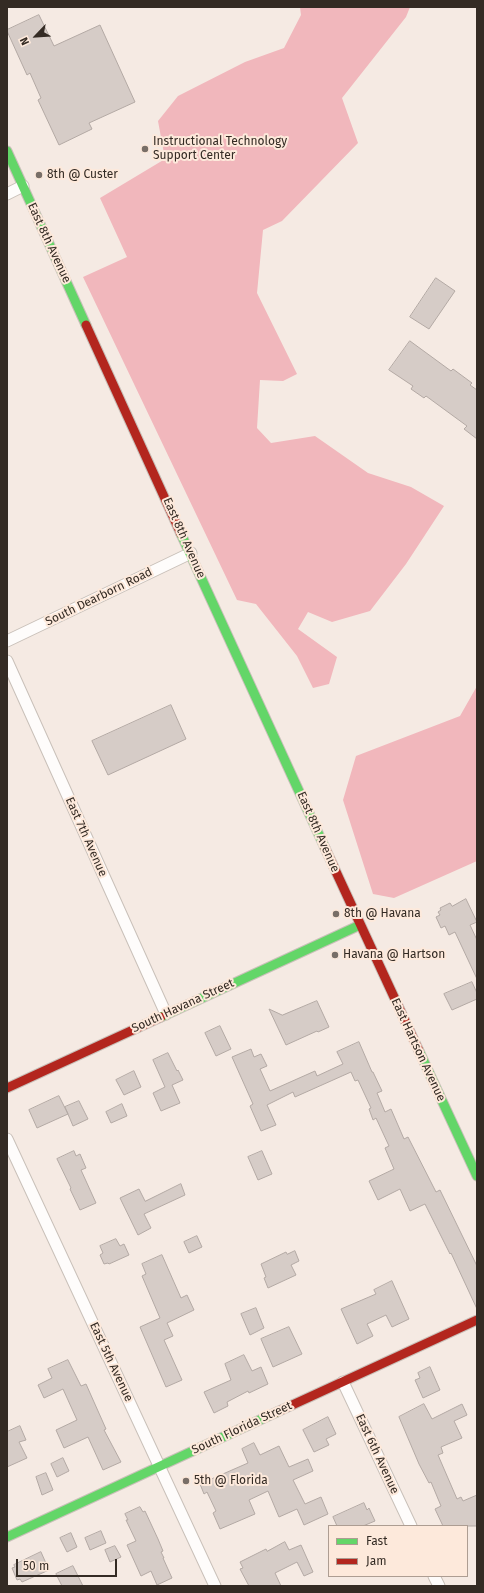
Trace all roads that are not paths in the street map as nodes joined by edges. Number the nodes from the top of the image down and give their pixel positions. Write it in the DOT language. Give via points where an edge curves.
graph roads {
  1 [pos="7,151"];
  2 [pos="23,186"];
  3 [pos="7,194"];
  4 [pos="191,553"];
  5 [pos="7,641"];
  6 [pos="7,661"];
  7 [pos="360,925"];
  8 [pos="166,1014"];
  9 [pos="7,1088"];
  10 [pos="7,1139"];
  11 [pos="477,1176"];
  12 [pos="477,1320"];
  13 [pos="343,1382"];
  14 [pos="160,1466"];
  15 [pos="411,1525"];
  16 [pos="7,1537"];
  17 [pos="434,1577"];
  18 [pos="215,1586"];
  19 [pos="439,1586"];
  1 -- 2 [label="street, East 8th Avenue"];
  2 -- 3 [label="street"];
  2 -- 4 [label="street, East 8th Avenue"];
  4 -- 5 [label="street, South Dearborn Road"];
  4 -- 7 [label="street, East 8th Avenue"];
  6 -- 8 [label="street, East 7th Avenue"];
  7 -- 8 [label="street, South Havana Street"];
  7 -- 11 [label="street, East Hartson Avenue"];
  8 -- 9 [label="street, South Havana Street"];
  10 -- 14 [label="street, East 5th Avenue"];
  12 -- 13 [label="street, South Florida Street"];
  13 -- 14 [label="street, South Florida Street"];
  13 -- 15 [label="street, East 6th Avenue"];
  14 -- 16 [label="street, South Florida Street"];
  14 -- 18 [label="street, East 5th Avenue"];
  17 -- 19 [label="street"];
}
